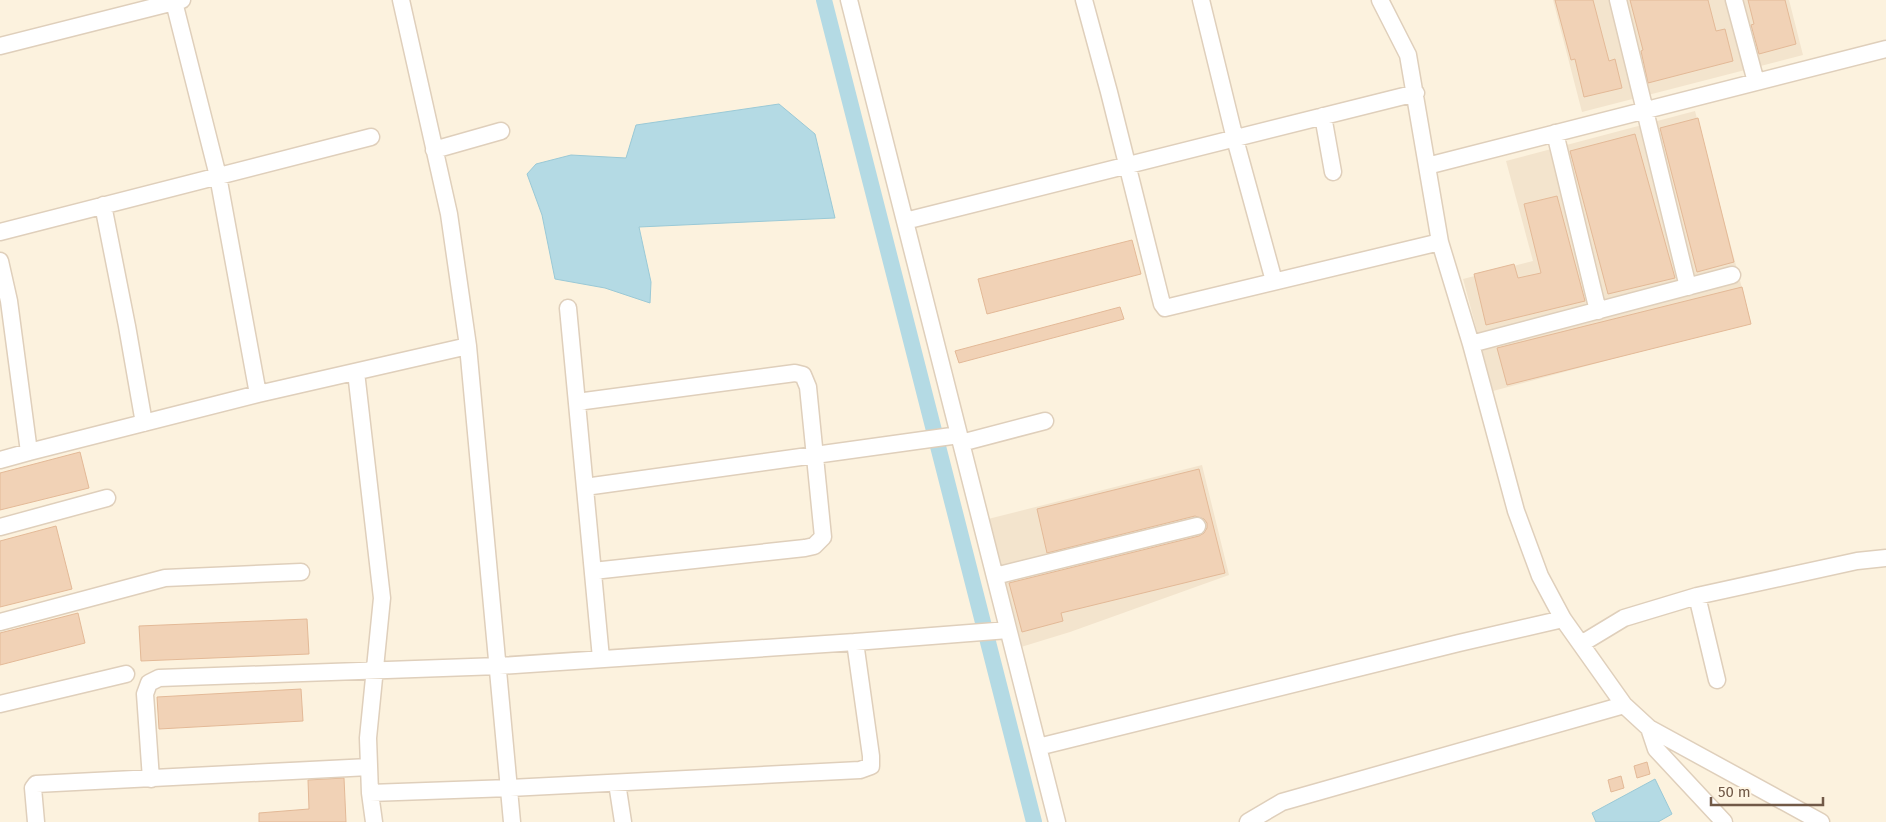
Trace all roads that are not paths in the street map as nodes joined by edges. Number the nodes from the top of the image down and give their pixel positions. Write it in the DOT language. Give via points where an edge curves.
graph roads {
  1 [pos="401,0"];
  2 [pos="849,0"];
  3 [pos="1084,0"];
  4 [pos="1201,0"];
  5 [pos="1380,0"];
  6 [pos="1618,0"];
  7 [pos="1734,0"];
  8 [pos="178,1"];
  9 [pos="0,46"];
  10 [pos="1886,49"];
  11 [pos="1756,82"];
  12 [pos="1416,93"];
  13 [pos="1646,110"];
  14 [pos="1323,116"];
  15 [pos="501,131"];
  16 [pos="1555,133"];
  17 [pos="371,137"];
  18 [pos="1235,139"];
  19 [pos="434,150"];
  20 [pos="1128,166"];
  21 [pos="1427,166"];
  22 [pos="1332,172"];
  23 [pos="218,176"];
  24 [pos="103,205"];
  25 [pos="905,221"];
  26 [pos="0,232"];
  27 [pos="1440,242"];
  28 [pos="0,261"];
  29 [pos="1732,275"];
  30 [pos="1274,281"];
  31 [pos="1688,287"];
  32 [pos="568,308"];
  33 [pos="1598,311"];
  34 [pos="1471,344"];
  35 [pos="468,346"];
  36 [pos="356,372"];
  37 [pos="258,394"];
  38 [pos="577,402"];
  39 [pos="1045,421"];
  40 [pos="144,423"];
  41 [pos="956,438"];
  42 [pos="29,452"];
  43 [pos="816,456"];
  44 [pos="0,460"];
  45 [pos="585,487"];
  46 [pos="108,498"];
  47 [pos="1197,526"];
  48 [pos="0,527"];
  49 [pos="1886,558"];
  50 [pos="593,571"];
  51 [pos="301,572"];
  52 [pos="995,576"];
  53 [pos="1698,596"];
  54 [pos="1563,619"];
  55 [pos="0,622"];
  56 [pos="994,631"];
  57 [pos="855,642"];
  58 [pos="1580,644"];
  59 [pos="601,658"];
  60 [pos="499,666"];
  61 [pos="374,671"];
  62 [pos="126,674"];
  63 [pos="1717,680"];
  64 [pos="0,704"];
  65 [pos="1624,705"];
  66 [pos="1649,728"];
  67 [pos="1038,747"];
  68 [pos="369,767"];
  69 [pos="151,779"];
  70 [pos="617,783"];
  71 [pos="510,788"];
  72 [pos="370,793"];
  73 [pos="36,822"];
  74 [pos="374,822"];
  75 [pos="512,822"];
  76 [pos="623,822"];
  77 [pos="1057,822"];
  78 [pos="1248,822"];
  79 [pos="1724,822"];
  80 [pos="1821,822"];
  1 -- 19 [label="street"];
  2 -- 25 [label="street"];
  3 -- 20 [label="street"];
  4 -- 18 [label="street"];
  5 -- 12 [label="street" via="1408,55"];
  6 -- 13 [label="street"];
  7 -- 11 [label="street"];
  8 -- 9 [label="street"];
  8 -- 23 [label="street"];
  10 -- 11 [label="street"];
  11 -- 13 [label="street"];
  12 -- 14 [label="street"];
  12 -- 21 [label="street"];
  13 -- 16 [label="street"];
  13 -- 31 [label="street"];
  14 -- 18 [label="street"];
  14 -- 22 [label="street"];
  15 -- 19 [label="street"];
  16 -- 21 [label="street"];
  16 -- 33 [label="street"];
  17 -- 23 [label="street"];
  18 -- 20 [label="street"];
  18 -- 30 [label="street"];
  19 -- 35 [label="street" via="449,214"];
  20 -- 25 [label="street"];
  20 -- 30 [label="street" via="1165,308"];
  21 -- 27 [label="street"];
  23 -- 24 [label="street"];
  23 -- 37 [label="street"];
  24 -- 26 [label="street"];
  24 -- 40 [label="street"];
  25 -- 41 [label="street"];
  27 -- 30 [label="street"];
  27 -- 34 [label="street"];
  28 -- 42 [label="street" via="9,301"];
  29 -- 31 [label="street"];
  31 -- 33 [label="street"];
  32 -- 38 [label="street"];
  33 -- 34 [label="street"];
  34 -- 54 [label="street" via="1516,511 1540,576"];
  35 -- 36 [label="street"];
  35 -- 60 [label="street"];
  36 -- 37 [label="street"];
  36 -- 61 [label="street" via="382,598"];
  37 -- 40 [label="street"];
  38 -- 43 [label="street" via="794,372 803,375 808,387"];
  38 -- 45 [label="street"];
  39 -- 41 [label="street"];
  40 -- 42 [label="street"];
  41 -- 43 [label="street"];
  41 -- 52 [label="street"];
  42 -- 44 [label="street"];
  43 -- 45 [label="street"];
  43 -- 50 [label="street" via="823,537 814,546"];
  45 -- 50 [label="street"];
  46 -- 48 [label="street"];
  47 -- 52 [label="street"];
  49 -- 53 [label="street" via="1857,561"];
  50 -- 59 [label="street"];
  51 -- 55 [label="street" via="165,578"];
  52 -- 56 [label="street"];
  53 -- 58 [label="street" via="1624,618"];
  53 -- 63 [label="street"];
  54 -- 58 [label="street"];
  54 -- 67 [label="street"];
  56 -- 57 [label="street"];
  56 -- 67 [label="street"];
  57 -- 59 [label="street"];
  57 -- 70 [label="street" via="871,766 860,770"];
  58 -- 65 [label="street"];
  59 -- 60 [label="street"];
  60 -- 61 [label="street"];
  60 -- 71 [label="street"];
  61 -- 68 [label="street" via="368,738"];
  61 -- 69 [label="street" via="159,678 150,683 145,694"];
  62 -- 64 [label="street"];
  65 -- 66 [label="street"];
  65 -- 78 [label="street" via="1282,802"];
  66 -- 79 [label="street" via="1656,749"];
  66 -- 80 [label="street"];
  67 -- 77 [label="street"];
  68 -- 69 [label="street"];
  68 -- 72 [label="street"];
  69 -- 73 [label="street" via="36,784 33,788"];
  70 -- 71 [label="street"];
  70 -- 76 [label="street"];
  71 -- 72 [label="street"];
  71 -- 75 [label="street"];
  72 -- 74 [label="street"];
}
